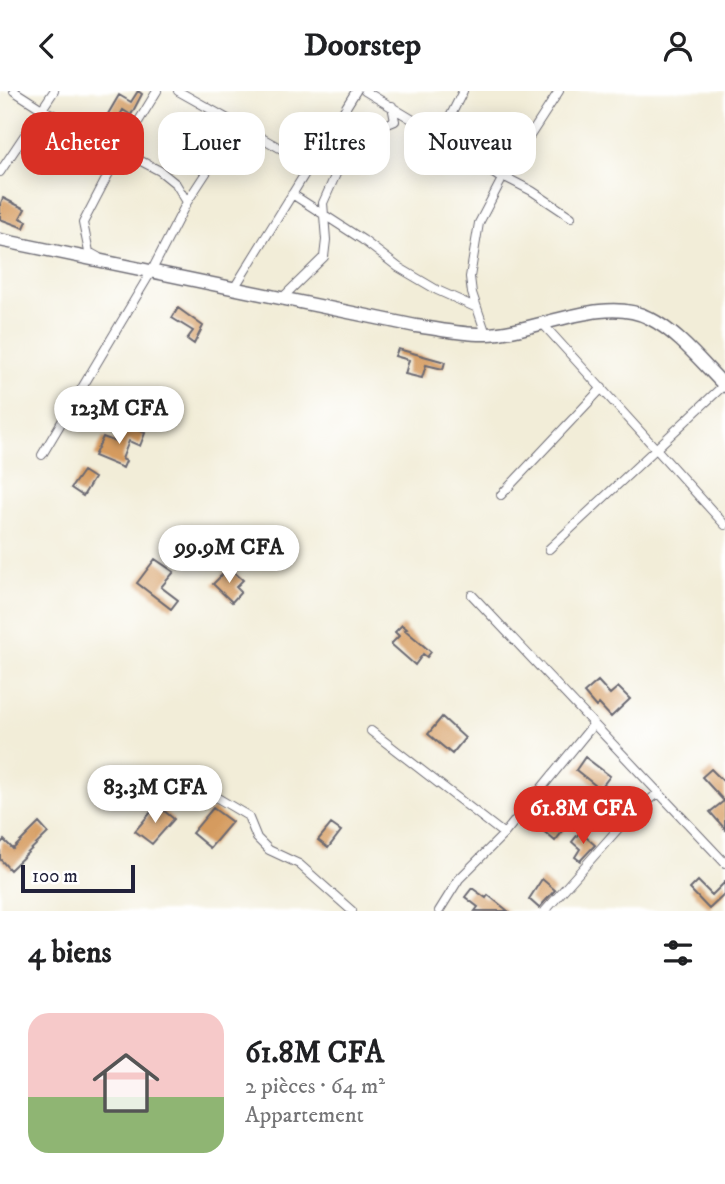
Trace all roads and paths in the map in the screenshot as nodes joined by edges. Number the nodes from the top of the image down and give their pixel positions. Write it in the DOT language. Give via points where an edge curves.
graph roads {
  1 [pos="14,91"];
  2 [pos="54,91"];
  3 [pos="157,91"];
  4 [pos="178,91"];
  5 [pos="356,91"];
  6 [pos="365,91"];
  7 [pos="463,91"];
  8 [pos="559,91"];
  9 [pos="392,106"];
  10 [pos="42,109"];
  11 [pos="48,112"];
  12 [pos="216,112"];
  13 [pos="343,112"];
  14 [pos="452,112"];
  15 [pos="144,113"];
  16 [pos="404,113"];
  17 [pos="144,163"];
  18 [pos="0,171"];
  19 [pos="108,175"];
  20 [pos="205,175"];
  21 [pos="304,175"];
  22 [pos="498,175"];
  23 [pos="502,178"];
  24 [pos="292,194"];
  25 [pos="187,202"];
  26 [pos="324,215"];
  27 [pos="571,217"];
  28 [pos="0,240"];
  29 [pos="109,264"];
  30 [pos="151,272"];
  31 [pos="233,290"];
  32 [pos="281,299"];
  33 [pos="477,308"];
  34 [pos="542,323"];
  35 [pos="486,334"];
  36 [pos="725,385"];
  37 [pos="602,388"];
  38 [pos="656,448"];
  39 [pos="42,455"];
  40 [pos="501,495"];
  41 [pos="725,525"];
  42 [pos="549,549"];
  43 [pos="471,595"];
  44 [pos="593,725"];
  45 [pos="371,731"];
  46 [pos="182,778"];
  47 [pos="658,793"];
  48 [pos="504,834"];
  49 [pos="725,863"];
  50 [pos="352,911"];
  51 [pos="439,911"];
  52 [pos="545,911"];
  1 -- 10 [label="street"];
  2 -- 10 [label="street"];
  3 -- 15 [label="street"];
  4 -- 12 [label="street"];
  5 -- 13 [label="street"];
  6 -- 9 [label="street"];
  7 -- 14 [label="street"];
  8 -- 23 [label="street"];
  9 -- 16 [label="street"];
  9 -- 26 [label="street" via="395,121 363,134 344,156 323,203"];
  10 -- 11 [label="street"];
  10 -- 18 [label="street"];
  17 -- 25 [label="street" via="176,184"];
  19 -- 29 [label="street" via="83,223 89,252"];
  20 -- 25 [label="street"];
  21 -- 24 [label="street"];
  22 -- 23 [label="street"];
  23 -- 27 [label="street" via="533,191"];
  23 -- 33 [label="street" via="479,223 470,277"];
  24 -- 26 [label="street"];
  24 -- 31 [label="street"];
  25 -- 30 [label="street"];
  26 -- 32 [label="street" via="324,257"];
  26 -- 33 [label="street" via="398,267"];
  28 -- 29 [label="street"];
  29 -- 30 [label="street"];
  30 -- 31 [label="street"];
  30 -- 39 [label="street"];
  31 -- 32 [label="street"];
  32 -- 35 [label="street" via="416,326"];
  33 -- 35 [label="street"];
  34 -- 35 [label="street"];
  34 -- 36 [label="street" via="632,311 667,329"];
  34 -- 37 [label="street"];
  36 -- 38 [label="street"];
  37 -- 38 [label="street"];
  37 -- 40 [label="street"];
  38 -- 41 [label="street"];
  38 -- 42 [label="street"];
  43 -- 44 [label="street"];
  44 -- 47 [label="street"];
  44 -- 48 [label="street"];
  45 -- 48 [label="street"];
  46 -- 50 [label="street" via="248,816 257,838 269,850 299,864"];
  47 -- 49 [label="street"];
  47 -- 52 [label="street" via="625,821"];
  48 -- 51 [label="street" via="459,879"];
}
